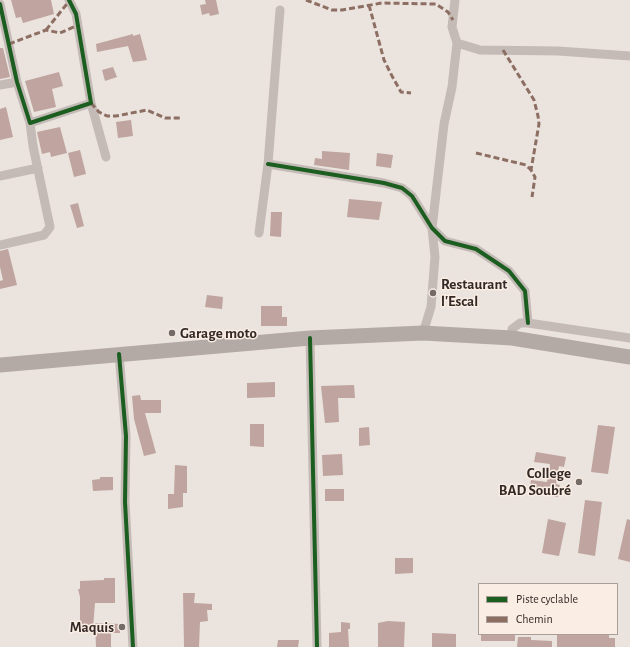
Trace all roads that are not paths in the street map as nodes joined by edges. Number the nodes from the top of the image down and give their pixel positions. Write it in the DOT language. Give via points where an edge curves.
graph roads {
  1 [pos="69,0"];
  2 [pos="454,0"];
  3 [pos="0,4"];
  4 [pos="280,10"];
  5 [pos="457,44"];
  6 [pos="630,56"];
  7 [pos="17,82"];
  8 [pos="0,85"];
  9 [pos="91,103"];
  10 [pos="30,123"];
  11 [pos="106,157"];
  12 [pos="268,164"];
  13 [pos="38,168"];
  14 [pos="0,176"];
  15 [pos="432,228"];
  16 [pos="259,233"];
  17 [pos="0,245"];
  18 [pos="528,323"];
  19 [pos="423,333"];
  20 [pos="310,338"];
  21 [pos="512,338"];
  22 [pos="630,338"];
  23 [pos="119,354"];
  24 [pos="630,357"];
  25 [pos="0,365"];
  26 [pos="133,647"];
  27 [pos="317,647"];
  1 -- 9 [label="street" via="76,14"];
  2 -- 5 [label="street" via="452,27"];
  3 -- 7 [label="street"];
  4 -- 12 [label="street"];
  5 -- 6 [label="street" via="480,50 558,51"];
  5 -- 15 [label="street" via="444,124"];
  7 -- 8 [label="street"];
  7 -- 10 [label="street"];
  9 -- 10 [label="street"];
  9 -- 11 [label="street"];
  10 -- 13 [label="street"];
  12 -- 15 [label="street" via="402,188 412,196"];
  12 -- 16 [label="street"];
  13 -- 14 [label="street"];
  13 -- 17 [label="street" via="50,227 44,235"];
  15 -- 18 [label="street" via="445,241 476,249 509,271 525,290"];
  15 -- 19 [label="street" via="435,257 431,307"];
  18 -- 21 [label="street" via="520,323 512,329"];
  18 -- 22 [label="street"];
  19 -- 20 [label="main road"];
  19 -- 21 [label="main road"];
  20 -- 23 [label="main road"];
  20 -- 27 [label="street"];
  21 -- 24 [label="main road"];
  23 -- 25 [label="main road"];
  23 -- 26 [label="street" via="126,436 125,502"];
}
